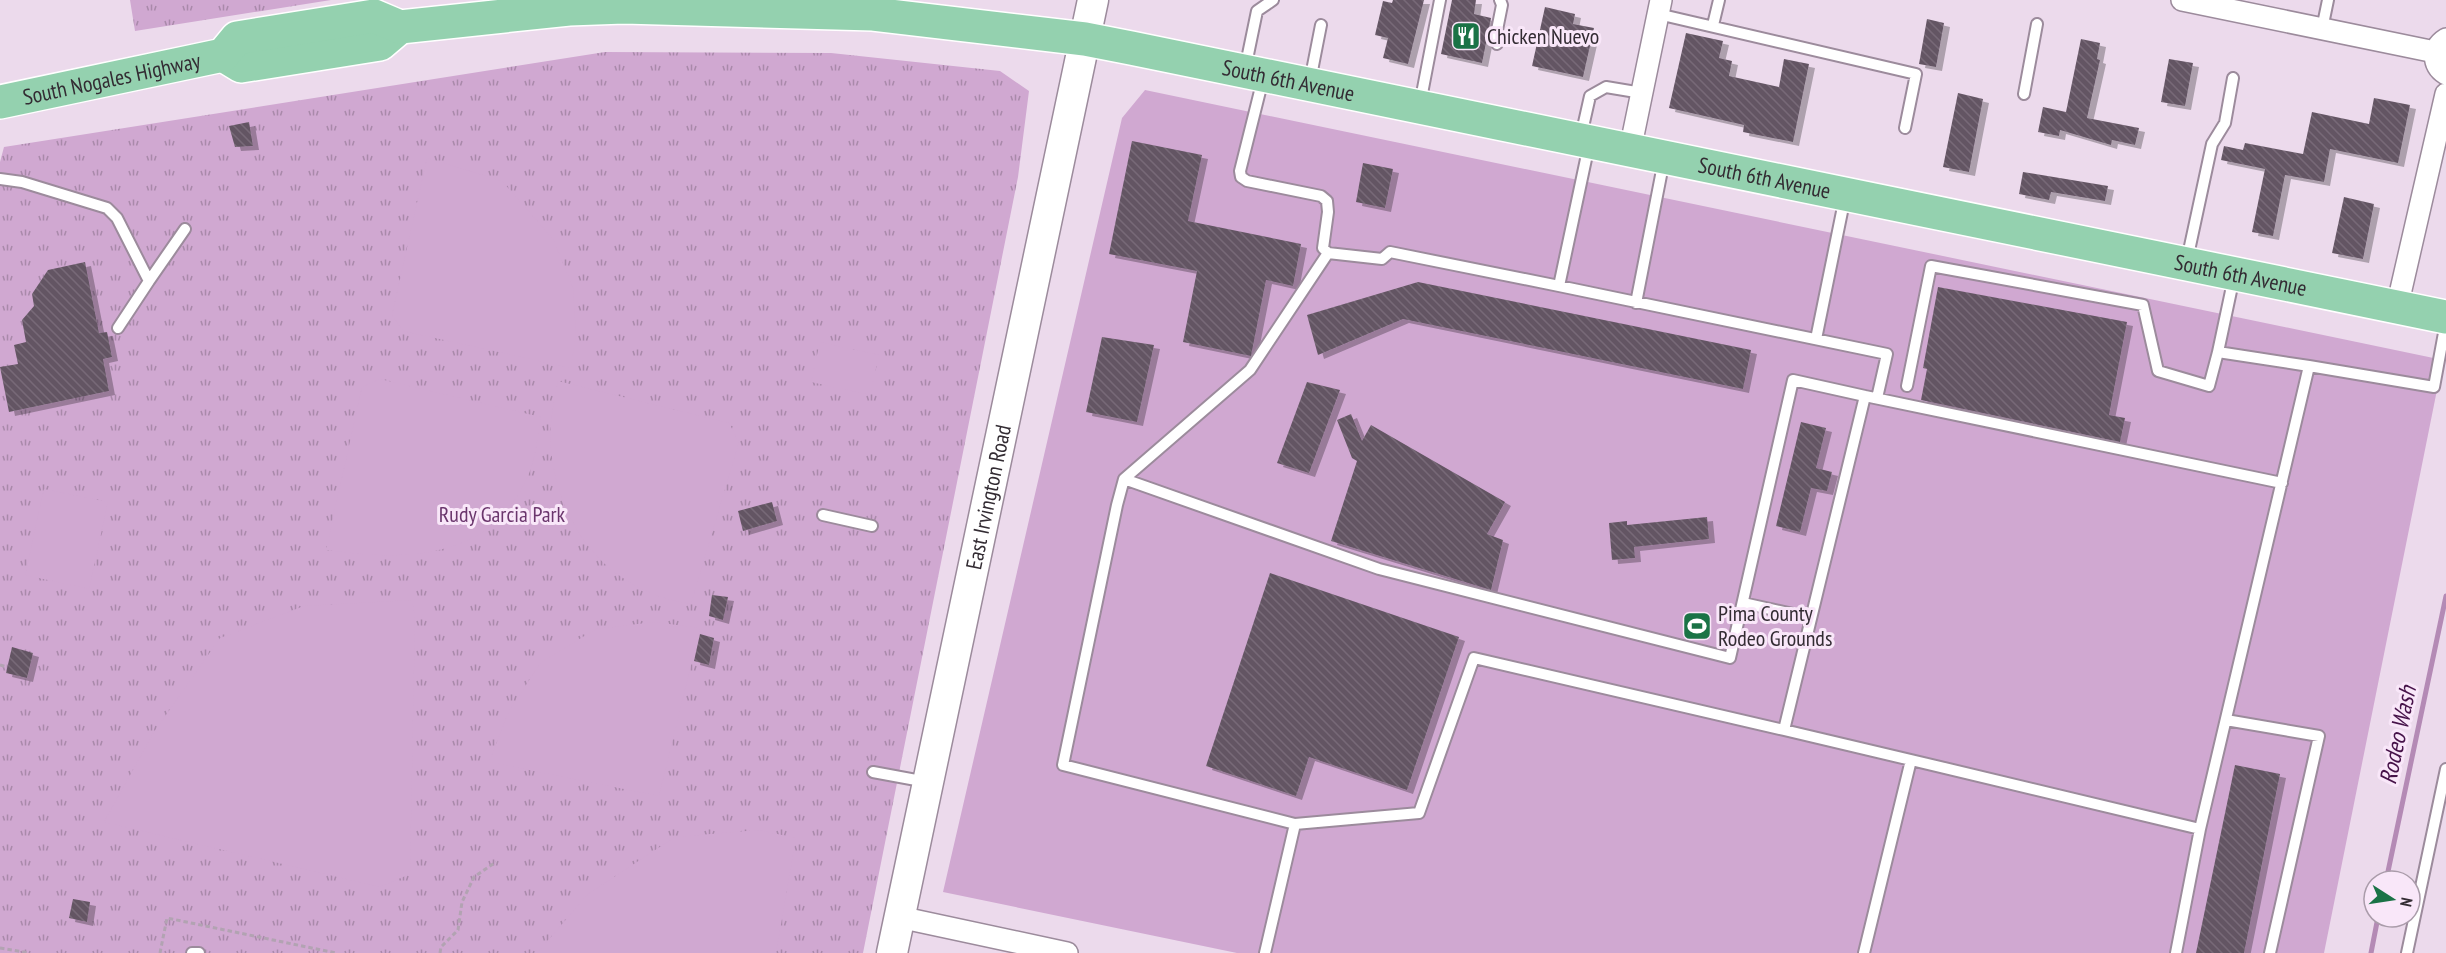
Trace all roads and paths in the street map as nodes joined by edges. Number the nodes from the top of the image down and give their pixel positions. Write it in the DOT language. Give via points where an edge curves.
graph roads {
  1 [pos="1093,0"];
  2 [pos="1273,0"];
  3 [pos="1440,0"];
  4 [pos="1446,0"];
  5 [pos="1500,0"];
  6 [pos="1719,0"];
  7 [pos="2328,0"];
  8 [pos="2191,1"];
  9 [pos="541,7"];
  10 [pos="1660,7"];
  11 [pos="2037,24"];
  12 [pos="1321,25"];
  13 [pos="1713,25"];
  14 [pos="2322,29"];
  15 [pos="1085,39"];
  16 [pos="1497,44"];
  17 [pos="2441,46"];
  18 [pos="1430,59"];
  19 [pos="1254,74"];
  20 [pos="2446,74"];
  21 [pos="2233,78"];
  22 [pos="1309,86"];
  23 [pos="1642,93"];
  24 [pos="2024,94"];
  25 [pos="2446,94"];
  26 [pos="0,102"];
  27 [pos="1419,108"];
  28 [pos="1905,128"];
  29 [pos="1585,141"];
  30 [pos="1630,150"];
  31 [pos="1665,157"];
  32 [pos="0,179"];
  33 [pos="1846,194"];
  34 [pos="185,229"];
  35 [pos="1328,253"];
  36 [pos="2187,264"];
  37 [pos="2235,273"];
  38 [pos="149,281"];
  39 [pos="1559,286"];
  40 [pos="1636,303"];
  41 [pos="2397,307"];
  42 [pos="2446,317"];
  43 [pos="2446,322"];
  44 [pos="118,328"];
  45 [pos="1816,339"];
  46 [pos="2218,352"];
  47 [pos="2309,366"];
  48 [pos="1907,386"];
  49 [pos="1865,396"];
  50 [pos="1877,398"];
  51 [pos="1125,479"];
  52 [pos="2282,483"];
  53 [pos="823,515"];
  54 [pos="873,526"];
  55 [pos="1743,603"];
  56 [pos="1811,618"];
  57 [pos="0,665"];
  58 [pos="7,667"];
  59 [pos="2226,720"];
  60 [pos="1784,730"];
  61 [pos="1911,760"];
  62 [pos="2446,769"];
  63 [pos="873,772"];
  64 [pos="927,782"];
  65 [pos="1295,824"];
  66 [pos="2200,829"];
  67 [pos="496,862"];
  68 [pos="899,917"];
  69 [pos="0,948"];
  70 [pos="29,953"];
  71 [pos="160,953"];
  72 [pos="192,953"];
  73 [pos="199,953"];
  74 [pos="336,953"];
  75 [pos="440,953"];
  76 [pos="892,953"];
  77 [pos="1066,953"];
  78 [pos="1265,953"];
  79 [pos="1864,953"];
  80 [pos="2176,953"];
  81 [pos="2270,953"];
  82 [pos="2407,953"];
  1 -- 15 [label="main road, East Irvington Road"];
  2 -- 19 [label="lane" via="1257,11"];
  3 -- 18 [label="lane" via="1427,57"];
  4 -- 18 [label="lane"];
  5 -- 16 [label="lane"];
  6 -- 13 [label="lane"];
  7 -- 14 [label="lane"];
  8 -- 14 [label="street"];
  9 -- 15 [label="main road, South Nogales Highway" via="873,14"];
  9 -- 26 [label="main road, South Nogales Highway" via="400,27 374,16 237,38 223,55"];
  10 -- 13 [label="lane"];
  10 -- 23 [label="street"];
  11 -- 24 [label="lane"];
  12 -- 22 [label="lane"];
  13 -- 28 [label="lane" via="1916,74"];
  14 -- 17 [label="street"];
  15 -- 19 [label="main road, South 6th Avenue"];
  15 -- 64 [label="main road, East Irvington Road"];
  17 -- 20 [label="street" via="2438,67"];
  18 -- 27 [label="lane"];
  19 -- 22 [label="main road, South 6th Avenue"];
  19 -- 35 [label="lane" via="1242,177 1247,182 1321,196 1327,201 1323,241"];
  21 -- 36 [label="lane" via="2225,123 2212,144"];
  22 -- 27 [label="main road, South 6th Avenue"];
  23 -- 29 [label="lane" via="1606,87 1590,96"];
  23 -- 30 [label="street"];
  25 -- 41 [label="street"];
  27 -- 29 [label="main road, South 6th Avenue"];
  29 -- 30 [label="main road, South 6th Avenue"];
  29 -- 39 [label="lane"];
  30 -- 31 [label="main road, South 6th Avenue"];
  31 -- 33 [label="main road, South 6th Avenue"];
  31 -- 40 [label="lane"];
  32 -- 38 [label="lane" via="107,208 117,218"];
  33 -- 36 [label="main road, South 6th Avenue"];
  33 -- 45 [label="lane"];
  34 -- 38 [label="lane"];
  35 -- 39 [label="lane" via="1382,259 1390,252"];
  35 -- 51 [label="lane" via="1250,370"];
  36 -- 37 [label="main road, South 6th Avenue"];
  37 -- 41 [label="main road, South 6th Avenue"];
  37 -- 46 [label="lane"];
  38 -- 44 [label="lane"];
  39 -- 40 [label="lane"];
  40 -- 45 [label="lane"];
  41 -- 42 [label="main road, South 6th Avenue"];
  43 -- 47 [label="lane" via="2434,387"];
  45 -- 50 [label="lane" via="1887,354"];
  46 -- 47 [label="lane"];
  46 -- 48 [label="lane" via="2210,386 2158,371 2143,305 1931,266"];
  47 -- 52 [label="lane"];
  49 -- 50 [label="lane"];
  49 -- 55 [label="lane" via="1793,380"];
  49 -- 56 [label="lane"];
  50 -- 52 [label="lane"];
  51 -- 55 [label="lane" via="1379,569 1731,658"];
  51 -- 65 [label="lane" via="1063,765"];
  52 -- 59 [label="lane"];
  53 -- 54 [label="lane"];
  55 -- 56 [label="lane"];
  56 -- 60 [label="lane"];
  57 -- 58 [label="path"];
  59 -- 66 [label="lane"];
  59 -- 81 [label="lane" via="2319,736"];
  60 -- 61 [label="lane"];
  60 -- 65 [label="lane" via="1474,658 1419,813"];
  61 -- 66 [label="lane"];
  61 -- 79 [label="lane"];
  62 -- 82 [label="lane"];
  63 -- 64 [label="lane"];
  64 -- 68 [label="main road, East Irvington Road"];
  65 -- 78 [label="lane"];
  66 -- 80 [label="lane"];
  67 -- 75 [label="path" via="474,877 462,903 458,930"];
  68 -- 76 [label="main road, East Irvington Road"];
  68 -- 77 [label="street"];
  69 -- 70 [label="path"];
  71 -- 74 [label="path" via="167,918"];
  72 -- 73 [label="lane"];
}
